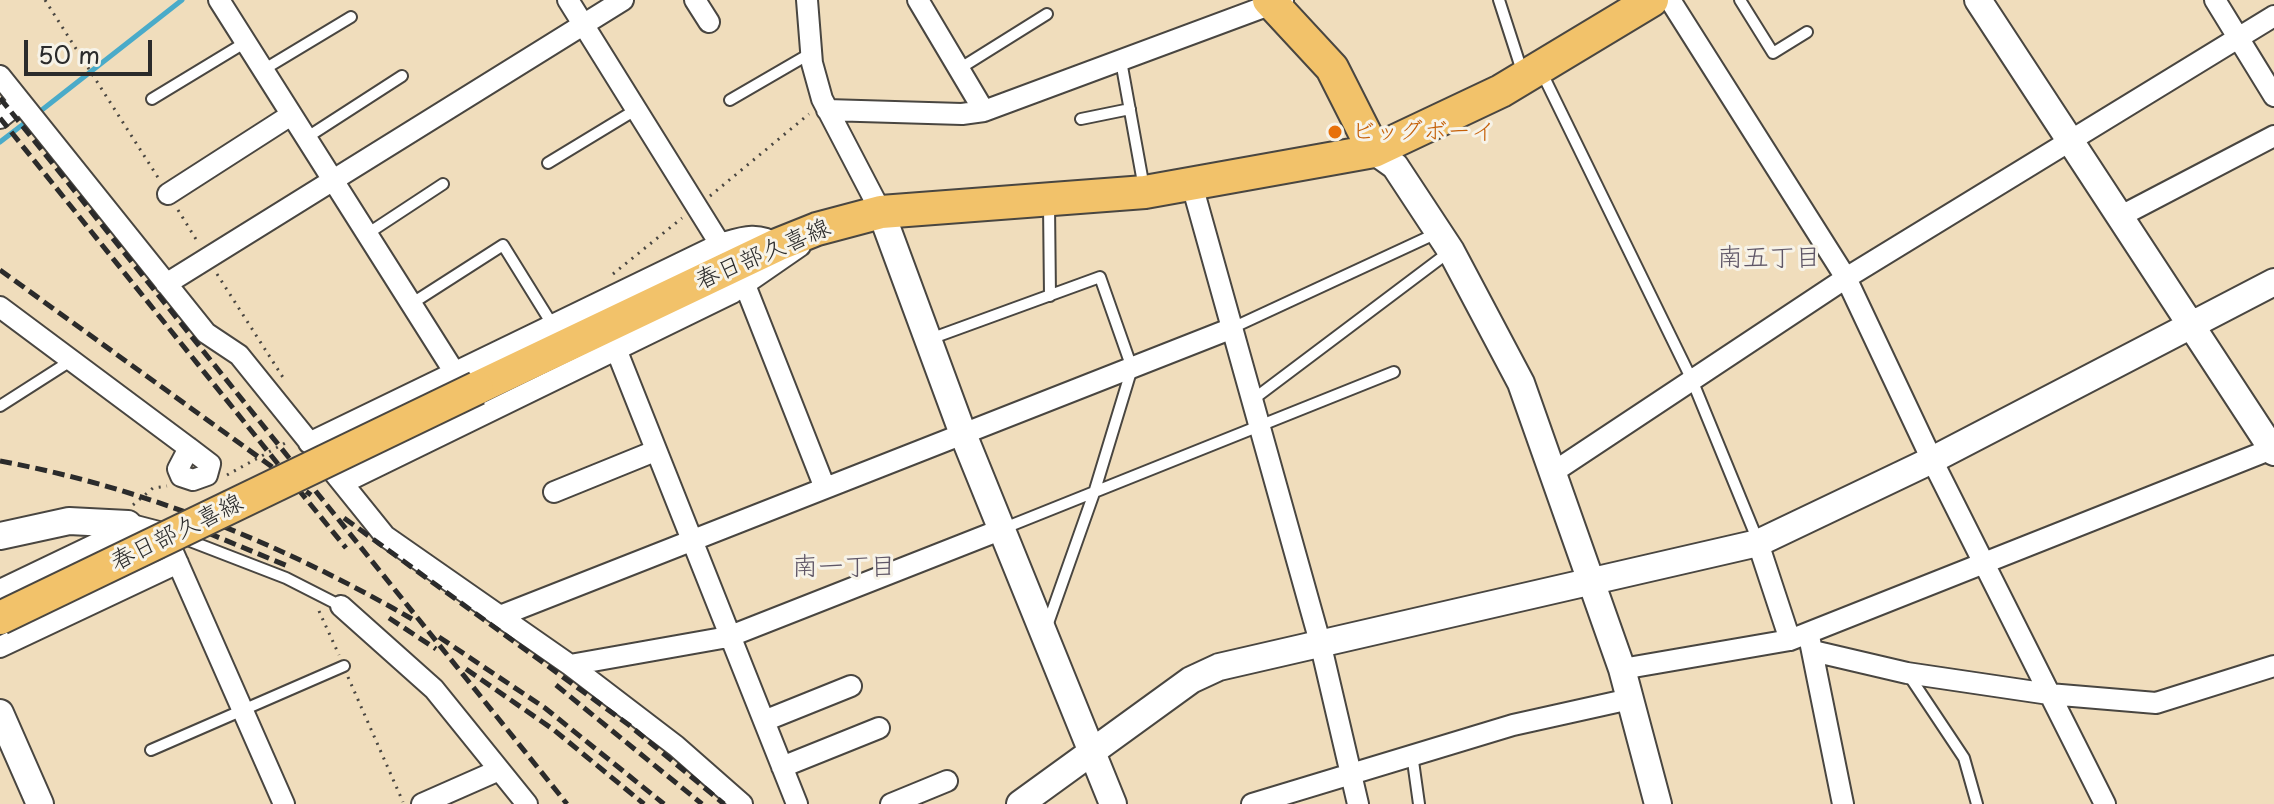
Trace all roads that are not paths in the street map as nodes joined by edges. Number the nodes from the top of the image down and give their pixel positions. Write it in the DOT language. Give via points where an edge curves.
graph roads {
  1 [pos="219,0"];
  2 [pos="568,0"];
  3 [pos="623,0"];
  4 [pos="695,0"];
  5 [pos="807,0"];
  6 [pos="918,0"];
  7 [pos="1499,0"];
  8 [pos="1670,0"];
  9 [pos="1740,0"];
  10 [pos="1978,0"];
  11 [pos="2215,0"];
  12 [pos="1275,1"];
  13 [pos="1639,4"];
  14 [pos="1047,14"];
  15 [pos="2274,16"];
  16 [pos="351,17"];
  17 [pos="709,22"];
  18 [pos="584,25"];
  19 [pos="1807,32"];
  20 [pos="2239,39"];
  21 [pos="246,42"];
  22 [pos="811,53"];
  23 [pos="1121,61"];
  24 [pos="959,69"];
  25 [pos="263,70"];
  26 [pos="1532,72"];
  27 [pos="0,76"];
  28 [pos="402,76"];
  29 [pos="2274,96"];
  30 [pos="152,99"];
  31 [pos="730,100"];
  32 [pos="20,102"];
  33 [pos="637,109"];
  34 [pos="1130,109"];
  35 [pos="827,110"];
  36 [pos="984,111"];
  37 [pos="291,115"];
  38 [pos="0,118"];
  39 [pos="1081,119"];
  40 [pos="2274,136"];
  41 [pos="306,138"];
  42 [pos="2069,142"];
  43 [pos="1374,151"];
  44 [pos="548,163"];
  45 [pos="333,180"];
  46 [pos="443,184"];
  47 [pos="1192,185"];
  48 [pos="1145,192"];
  49 [pos="168,194"];
  50 [pos="1049,199"];
  51 [pos="881,212"];
  52 [pos="2119,217"];
  53 [pos="817,229"];
  54 [pos="367,234"];
  55 [pos="1445,242"];
  56 [pos="720,244"];
  57 [pos="777,245"];
  58 [pos="1846,278"];
  59 [pos="2274,282"];
  60 [pos="166,284"];
  61 [pos="745,285"];
  62 [pos="1050,296"];
  63 [pos="411,304"];
  64 [pos="0,307"];
  65 [pos="552,324"];
  66 [pos="2189,326"];
  67 [pos="1230,329"];
  68 [pos="929,340"];
  69 [pos="616,349"];
  70 [pos="72,360"];
  71 [pos="1132,368"];
  72 [pos="1394,372"];
  73 [pos="466,380"];
  74 [pos="1692,380"];
  75 [pos="1251,401"];
  76 [pos="0,406"];
  77 [pos="1259,428"];
  78 [pos="963,434"];
  79 [pos="309,443"];
  80 [pos="189,448"];
  81 [pos="2273,450"];
  82 [pos="655,451"];
  83 [pos="1932,460"];
  84 [pos="1555,471"];
  85 [pos="343,483"];
  86 [pos="825,488"];
  87 [pos="554,492"];
  88 [pos="1094,493"];
  89 [pos="128,524"];
  90 [pos="1000,530"];
  91 [pos="0,536"];
  92 [pos="174,536"];
  93 [pos="690,541"];
  94 [pos="1758,543"];
  95 [pos="1984,561"];
  96 [pos="178,563"];
  97 [pos="1592,581"];
  98 [pos="0,590"];
  99 [pos="341,606"];
  100 [pos="500,616"];
  101 [pos="0,618"];
  102 [pos="1043,635"];
  103 [pos="728,637"];
  104 [pos="1803,641"];
  105 [pos="1320,642"];
  106 [pos="0,647"];
  107 [pos="570,665"];
  108 [pos="344,666"];
  109 [pos="2274,666"];
  110 [pos="1622,669"];
  111 [pos="1907,673"];
  112 [pos="851,686"];
  113 [pos="2049,694"];
  114 [pos="1630,699"];
  115 [pos="243,710"];
  116 [pos="0,713"];
  117 [pos="764,721"];
  118 [pos="879,728"];
  119 [pos="151,750"];
  120 [pos="1093,753"];
  121 [pos="1412,754"];
  122 [pos="782,767"];
  123 [pos="499,770"];
  124 [pos="1354,776"];
  125 [pos="947,781"];
  126 [pos="40,804"];
  127 [pos="284,804"];
  128 [pos="422,804"];
  129 [pos="527,804"];
  130 [pos="742,804"];
  131 [pos="797,804"];
  132 [pos="891,804"];
  133 [pos="1020,804"];
  134 [pos="1113,804"];
  135 [pos="1252,804"];
  136 [pos="1358,804"];
  137 [pos="1419,804"];
  138 [pos="1658,804"];
  139 [pos="1843,804"];
  140 [pos="1977,804"];
  141 [pos="2105,804"];
  1 -- 21 [label="street"];
  2 -- 18 [label="street"];
  3 -- 18 [label="street"];
  4 -- 17 [label="street"];
  5 -- 22 [label="street"];
  6 -- 24 [label="street"];
  7 -- 26 [label="lane"];
  8 -- 58 [label="street"];
  9 -- 19 [label="lane" via="1773,53"];
  10 -- 42 [label="street"];
  11 -- 20 [label="street"];
  12 -- 23 [label="street"];
  12 -- 43 [label="main road" via="1332,68"];
  13 -- 26 [label="main road, 春日部久喜線"];
  14 -- 24 [label="lane"];
  15 -- 20 [label="street"];
  16 -- 25 [label="lane"];
  18 -- 33 [label="street"];
  18 -- 45 [label="street"];
  20 -- 29 [label="street"];
  20 -- 42 [label="street"];
  21 -- 25 [label="street"];
  21 -- 30 [label="lane"];
  22 -- 31 [label="lane"];
  22 -- 35 [label="street"];
  23 -- 34 [label="lane"];
  23 -- 36 [label="street"];
  24 -- 36 [label="street"];
  25 -- 37 [label="street"];
  26 -- 43 [label="main road, 春日部久喜線"];
  26 -- 74 [label="lane"];
  27 -- 32 [label="street"];
  28 -- 41 [label="lane"];
  32 -- 38 [label="street"];
  32 -- 60 [label="street"];
  33 -- 44 [label="lane"];
  33 -- 56 [label="street"];
  34 -- 39 [label="lane"];
  34 -- 48 [label="lane"];
  35 -- 36 [label="street"];
  35 -- 51 [label="street"];
  37 -- 41 [label="street"];
  37 -- 49 [label="street"];
  40 -- 52 [label="street"];
  41 -- 45 [label="street"];
  42 -- 52 [label="street"];
  42 -- 58 [label="street"];
  43 -- 47 [label="main road, 春日部久喜線"];
  43 -- 55 [label="street" via="1395,166"];
  45 -- 54 [label="street"];
  45 -- 60 [label="street"];
  46 -- 54 [label="lane"];
  47 -- 48 [label="main road, 春日部久喜線"];
  47 -- 67 [label="street"];
  48 -- 50 [label="main road, 春日部久喜線"];
  50 -- 51 [label="main road, 春日部久喜線"];
  50 -- 62 [label="lane"];
  51 -- 53 [label="main road, 春日部久喜線"];
  51 -- 68 [label="street"];
  52 -- 66 [label="street"];
  53 -- 57 [label="main road, 春日部久喜線"];
  53 -- 61 [label="street"];
  54 -- 63 [label="street"];
  55 -- 67 [label="lane"];
  55 -- 75 [label="lane"];
  55 -- 84 [label="street" via="1521,383"];
  56 -- 57 [label="street" via="749,236"];
  56 -- 65 [label="street"];
  57 -- 73 [label="main road, 春日部久喜線"];
  58 -- 74 [label="street"];
  58 -- 83 [label="street"];
  59 -- 66 [label="street"];
  60 -- 79 [label="street" via="206,333 239,355"];
  61 -- 69 [label="street"];
  61 -- 86 [label="street"];
  62 -- 68 [label="lane"];
  62 -- 71 [label="lane" via="1100,277"];
  63 -- 65 [label="lane" via="503,245"];
  63 -- 73 [label="street"];
  64 -- 70 [label="street"];
  65 -- 73 [label="street"];
  66 -- 81 [label="street"];
  66 -- 83 [label="street"];
  67 -- 71 [label="street"];
  67 -- 75 [label="street"];
  68 -- 78 [label="street"];
  69 -- 82 [label="street"];
  69 -- 85 [label="street"];
  70 -- 76 [label="lane"];
  70 -- 80 [label="street"];
  71 -- 78 [label="street"];
  71 -- 88 [label="lane"];
  72 -- 77 [label="lane"];
  73 -- 79 [label="street"];
  73 -- 101 [label="main road, 春日部久喜線, bridge"];
  74 -- 84 [label="street"];
  74 -- 94 [label="lane"];
  75 -- 77 [label="street"];
  77 -- 88 [label="lane"];
  77 -- 105 [label="street"];
  78 -- 86 [label="street"];
  78 -- 90 [label="street"];
  79 -- 85 [label="street"];
  81 -- 95 [label="street"];
  82 -- 87 [label="street"];
  82 -- 93 [label="street"];
  83 -- 94 [label="street"];
  83 -- 95 [label="street"];
  84 -- 97 [label="street"];
  85 -- 100 [label="street" via="385,536"];
  86 -- 93 [label="street"];
  88 -- 90 [label="lane"];
  88 -- 102 [label="lane"];
  89 -- 91 [label="street" via="69,521"];
  89 -- 92 [label="street"];
  89 -- 98 [label="street"];
  90 -- 102 [label="street"];
  90 -- 103 [label="street"];
  92 -- 96 [label="street"];
  92 -- 99 [label="lane"];
  93 -- 100 [label="street"];
  93 -- 103 [label="street"];
  94 -- 97 [label="street"];
  94 -- 104 [label="street"];
  95 -- 104 [label="street"];
  95 -- 113 [label="street"];
  96 -- 106 [label="street"];
  96 -- 115 [label="street"];
  97 -- 105 [label="street"];
  97 -- 110 [label="street"];
  99 -- 123 [label="street" via="434,689"];
  100 -- 107 [label="street"];
  102 -- 120 [label="street"];
  103 -- 107 [label="street"];
  103 -- 117 [label="street"];
  104 -- 110 [label="street"];
  104 -- 111 [label="street"];
  104 -- 139 [label="street"];
  105 -- 120 [label="street" via="1219,667 1191,680"];
  105 -- 124 [label="street"];
  107 -- 130 [label="street"];
  108 -- 115 [label="lane"];
  109 -- 113 [label="street" via="2156,703"];
  110 -- 114 [label="street"];
  111 -- 113 [label="street"];
  111 -- 140 [label="lane" via="1964,758"];
  112 -- 117 [label="street"];
  113 -- 141 [label="street"];
  114 -- 121 [label="street"];
  114 -- 138 [label="street"];
  115 -- 119 [label="lane"];
  115 -- 127 [label="street"];
  116 -- 126 [label="street"];
  117 -- 122 [label="street"];
  118 -- 122 [label="street"];
  120 -- 133 [label="street"];
  120 -- 134 [label="street"];
  121 -- 124 [label="street"];
  121 -- 137 [label="lane"];
  122 -- 131 [label="street"];
  123 -- 128 [label="street"];
  123 -- 129 [label="street"];
  124 -- 135 [label="street"];
  124 -- 136 [label="street"];
  125 -- 132 [label="street"];
}
